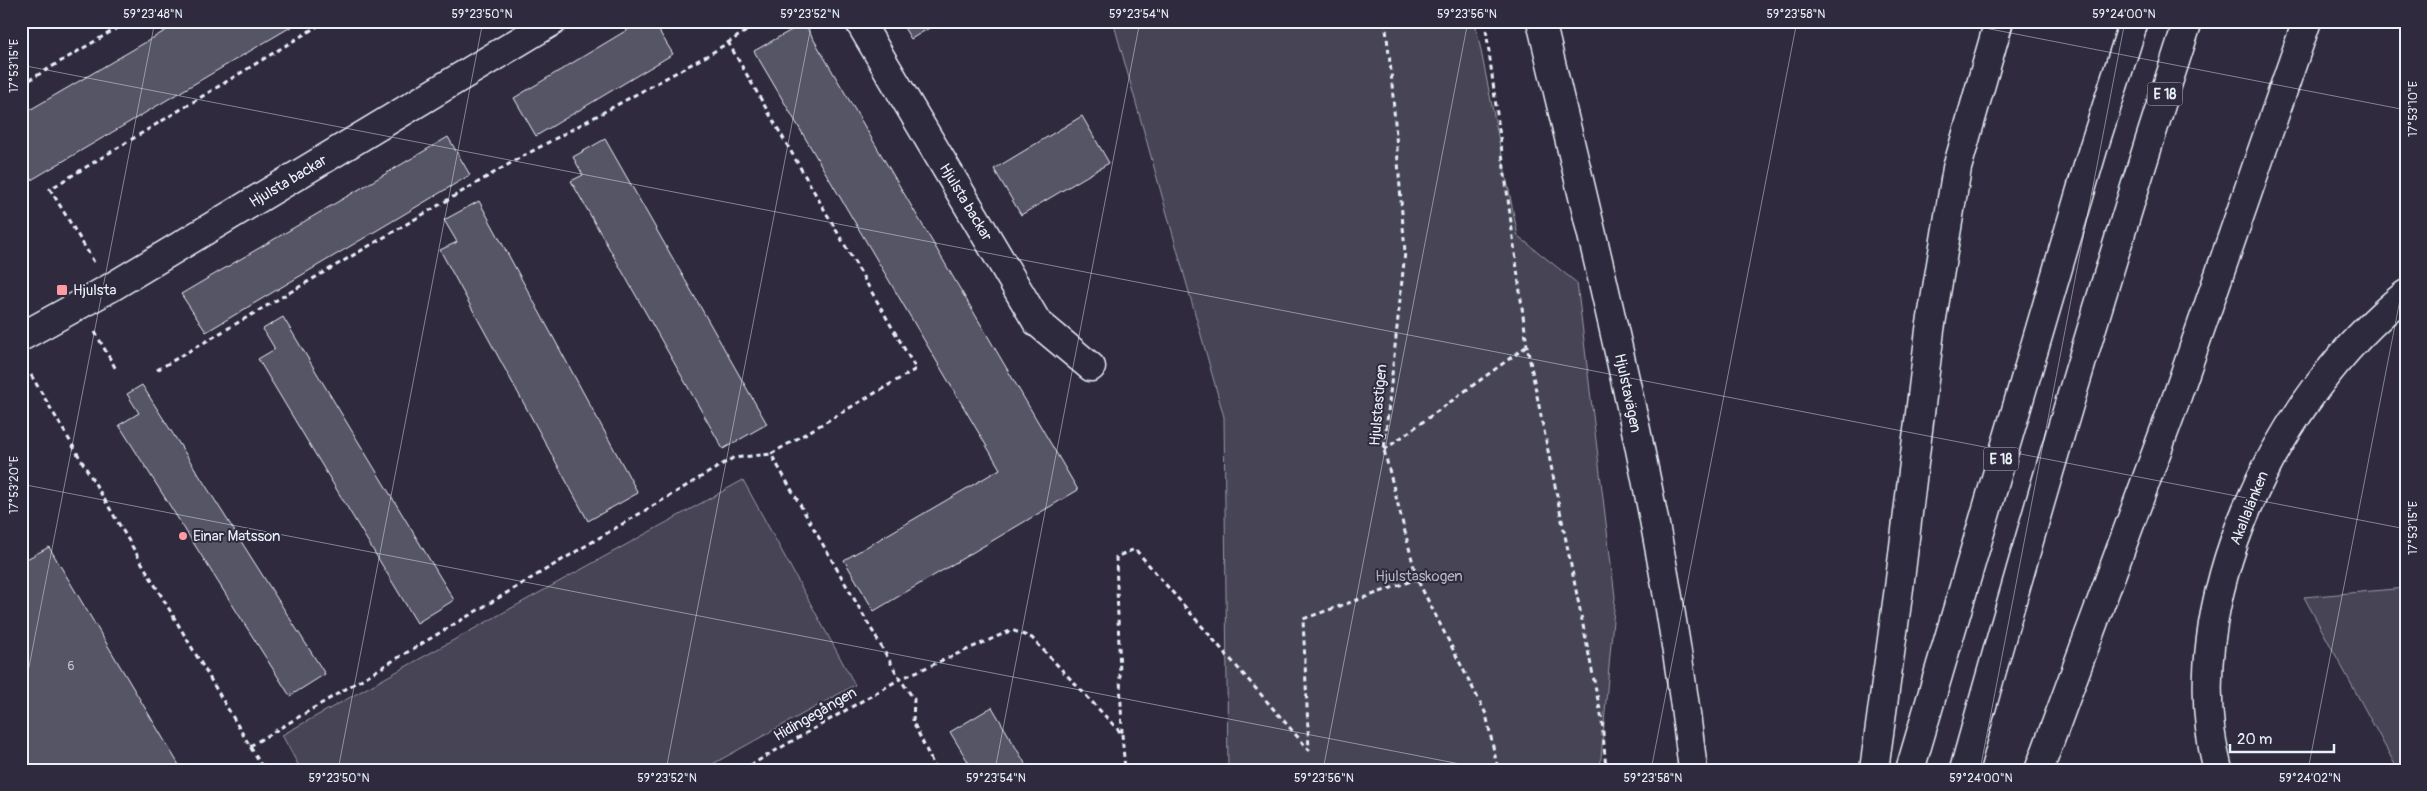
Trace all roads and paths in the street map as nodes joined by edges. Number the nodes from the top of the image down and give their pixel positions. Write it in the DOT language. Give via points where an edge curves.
graph roads {
  1 [pos="129,21"];
  2 [pos="326,21"];
  3 [pos="553,21"];
  4 [pos="762,21"];
  5 [pos="859,21"];
  6 [pos="1385,21"];
  7 [pos="1485,21"];
  8 [pos="1541,21"];
  9 [pos="1999,21"];
  10 [pos="2134,21"];
  11 [pos="2188,21"];
  12 [pos="2306,21"];
  13 [pos="728,42"];
  14 [pos="21,85"];
  15 [pos="110,288"];
  16 [pos="2406,294"];
  17 [pos="81,305"];
  18 [pos="21,337"];
  19 [pos="1526,346"];
  20 [pos="1091,367"];
  21 [pos="157,370"];
  22 [pos="117,372"];
  23 [pos="30,375"];
  24 [pos="1384,450"];
  25 [pos="771,454"];
  26 [pos="1417,579"];
  27 [pos="900,679"];
  28 [pos="1122,734"];
  29 [pos="250,746"];
  30 [pos="264,770"];
  31 [pos="742,770"];
  32 [pos="936,770"];
  33 [pos="1125,770"];
  34 [pos="1498,770"];
  35 [pos="1606,770"];
  36 [pos="1693,770"];
  37 [pos="1874,770"];
  38 [pos="1910,770"];
  39 [pos="1964,770"];
  40 [pos="2039,770"];
  41 [pos="2218,770"];
  1 -- 14 [label="path"];
  2 -- 15 [label="path" via="50,189"];
  3 -- 15 [label="main road, Hjulsta backar"];
  4 -- 13 [label="path"];
  5 -- 20 [label="main road, Hjulsta backar" via="1037,322"];
  6 -- 24 [label="path, Hjulstastigen" via="1405,252"];
  7 -- 19 [label="path"];
  8 -- 36 [label="main road, Hjulstavägen" via="1612,316 1656,527 1687,712"];
  9 -- 37 [label="main road" via="1957,168 1932,321"];
  10 -- 38 [label="main road, E 18" via="2093,149"];
  11 -- 39 [label="main road, E 18" via="2141,166"];
  12 -- 40 [label="main road" via="2175,402"];
  13 -- 21 [label="path" via="516,160"];
  13 -- 25 [label="path" via="916,368"];
  15 -- 17 [label="main road, Hjulsta backar"];
  16 -- 41 [label="main road, Akallalänken" via="2385,310 2343,355 2303,407 2269,460 2245,515 2224,573 2211,630 2207,690 2213,752"];
  17 -- 18 [label="main road, Hjulsta backar"];
  17 -- 22 [label="path"];
  19 -- 24 [label="path"];
  19 -- 35 [label="path" via="1602,720"];
  23 -- 29 [label="path"];
  24 -- 26 [label="path, Hjulstastigen"];
  25 -- 27 [label="path"];
  25 -- 29 [label="path" via="733,458"];
  26 -- 28 [label="path" via="1303,619 1309,750 1135,549 1116,557"];
  26 -- 34 [label="path, Hjulstastigen" via="1486,714"];
  27 -- 28 [label="path, Hidingegången" via="1012,630 1032,638"];
  27 -- 31 [label="path, Hidingegången"];
  27 -- 32 [label="path" via="914,699 913,722"];
  28 -- 33 [label="path"];
  29 -- 30 [label="path"];
}
